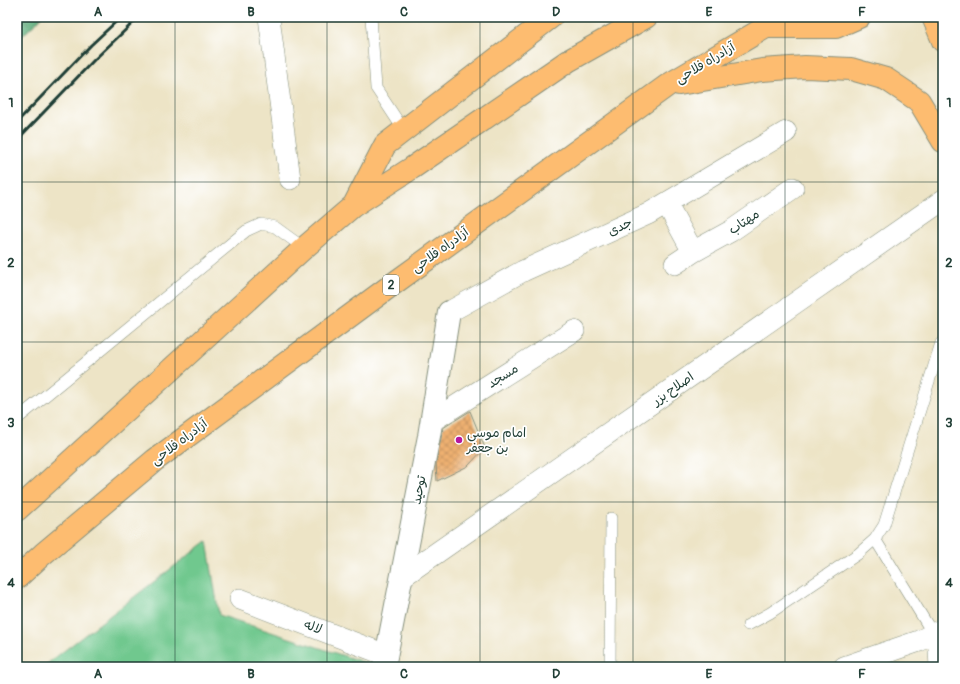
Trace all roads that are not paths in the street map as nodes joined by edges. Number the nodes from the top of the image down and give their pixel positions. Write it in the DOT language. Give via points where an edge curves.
graph roads {
  1 [pos="269,17"];
  2 [pos="371,17"];
  3 [pos="551,17"];
  4 [pos="646,17"];
  5 [pos="859,17"];
  6 [pos="933,17"];
  7 [pos="774,22"];
  8 [pos="943,41"];
  9 [pos="668,85"];
  10 [pos="403,129"];
  11 [pos="786,132"];
  12 [pos="943,141"];
  13 [pos="290,178"];
  14 [pos="793,188"];
  15 [pos="943,200"];
  16 [pos="667,204"];
  17 [pos="353,206"];
  18 [pos="304,248"];
  19 [pos="693,252"];
  20 [pos="675,264"];
  21 [pos="449,312"];
  22 [pos="574,331"];
  23 [pos="942,343"];
  24 [pos="17,419"];
  25 [pos="432,421"];
  26 [pos="17,510"];
  27 [pos="611,518"];
  28 [pos="875,539"];
  29 [pos="402,577"];
  30 [pos="17,578"];
  31 [pos="240,599"];
  32 [pos="748,625"];
  33 [pos="938,632"];
  34 [pos="385,661"];
  35 [pos="610,667"];
  36 [pos="844,667"];
  37 [pos="935,667"];
  1 -- 13 [label="street"];
  2 -- 10 [label="lane" via="376,88"];
  3 -- 10 [label="main road"];
  4 -- 17 [label="main road" via="568,61"];
  5 -- 7 [label="main road" via="836,27"];
  6 -- 8 [label="main road"];
  7 -- 9 [label="main road, آزادراه فلاحی / 2"];
  9 -- 12 [label="main road" via="762,70 806,67 851,69 886,79 918,101"];
  9 -- 30 [label="main road, آزادراه فلاحی / 2" via="154,460"];
  10 -- 17 [label="main road" via="385,145"];
  11 -- 16 [label="street, جدی"];
  14 -- 19 [label="street, مهتاب" via="731,231"];
  15 -- 29 [label="street, اصلاح بزر"];
  16 -- 19 [label="street"];
  16 -- 21 [label="street, جدی" via="523,271"];
  17 -- 18 [label="main road"];
  18 -- 24 [label="lane" via="275,227 260,224 246,231"];
  18 -- 26 [label="main road"];
  19 -- 20 [label="street, مهتاب"];
  21 -- 25 [label="street, توحید"];
  22 -- 25 [label="street, مسجد"];
  23 -- 28 [label="lane" via="884,525"];
  25 -- 29 [label="street, توحید"];
  27 -- 35 [label="lane"];
  28 -- 32 [label="lane" via="858,554"];
  28 -- 33 [label="lane"];
  29 -- 34 [label="street, توحید"];
  31 -- 34 [label="street, لاله"];
  33 -- 36 [label="street"];
  33 -- 37 [label="lane"];
}
